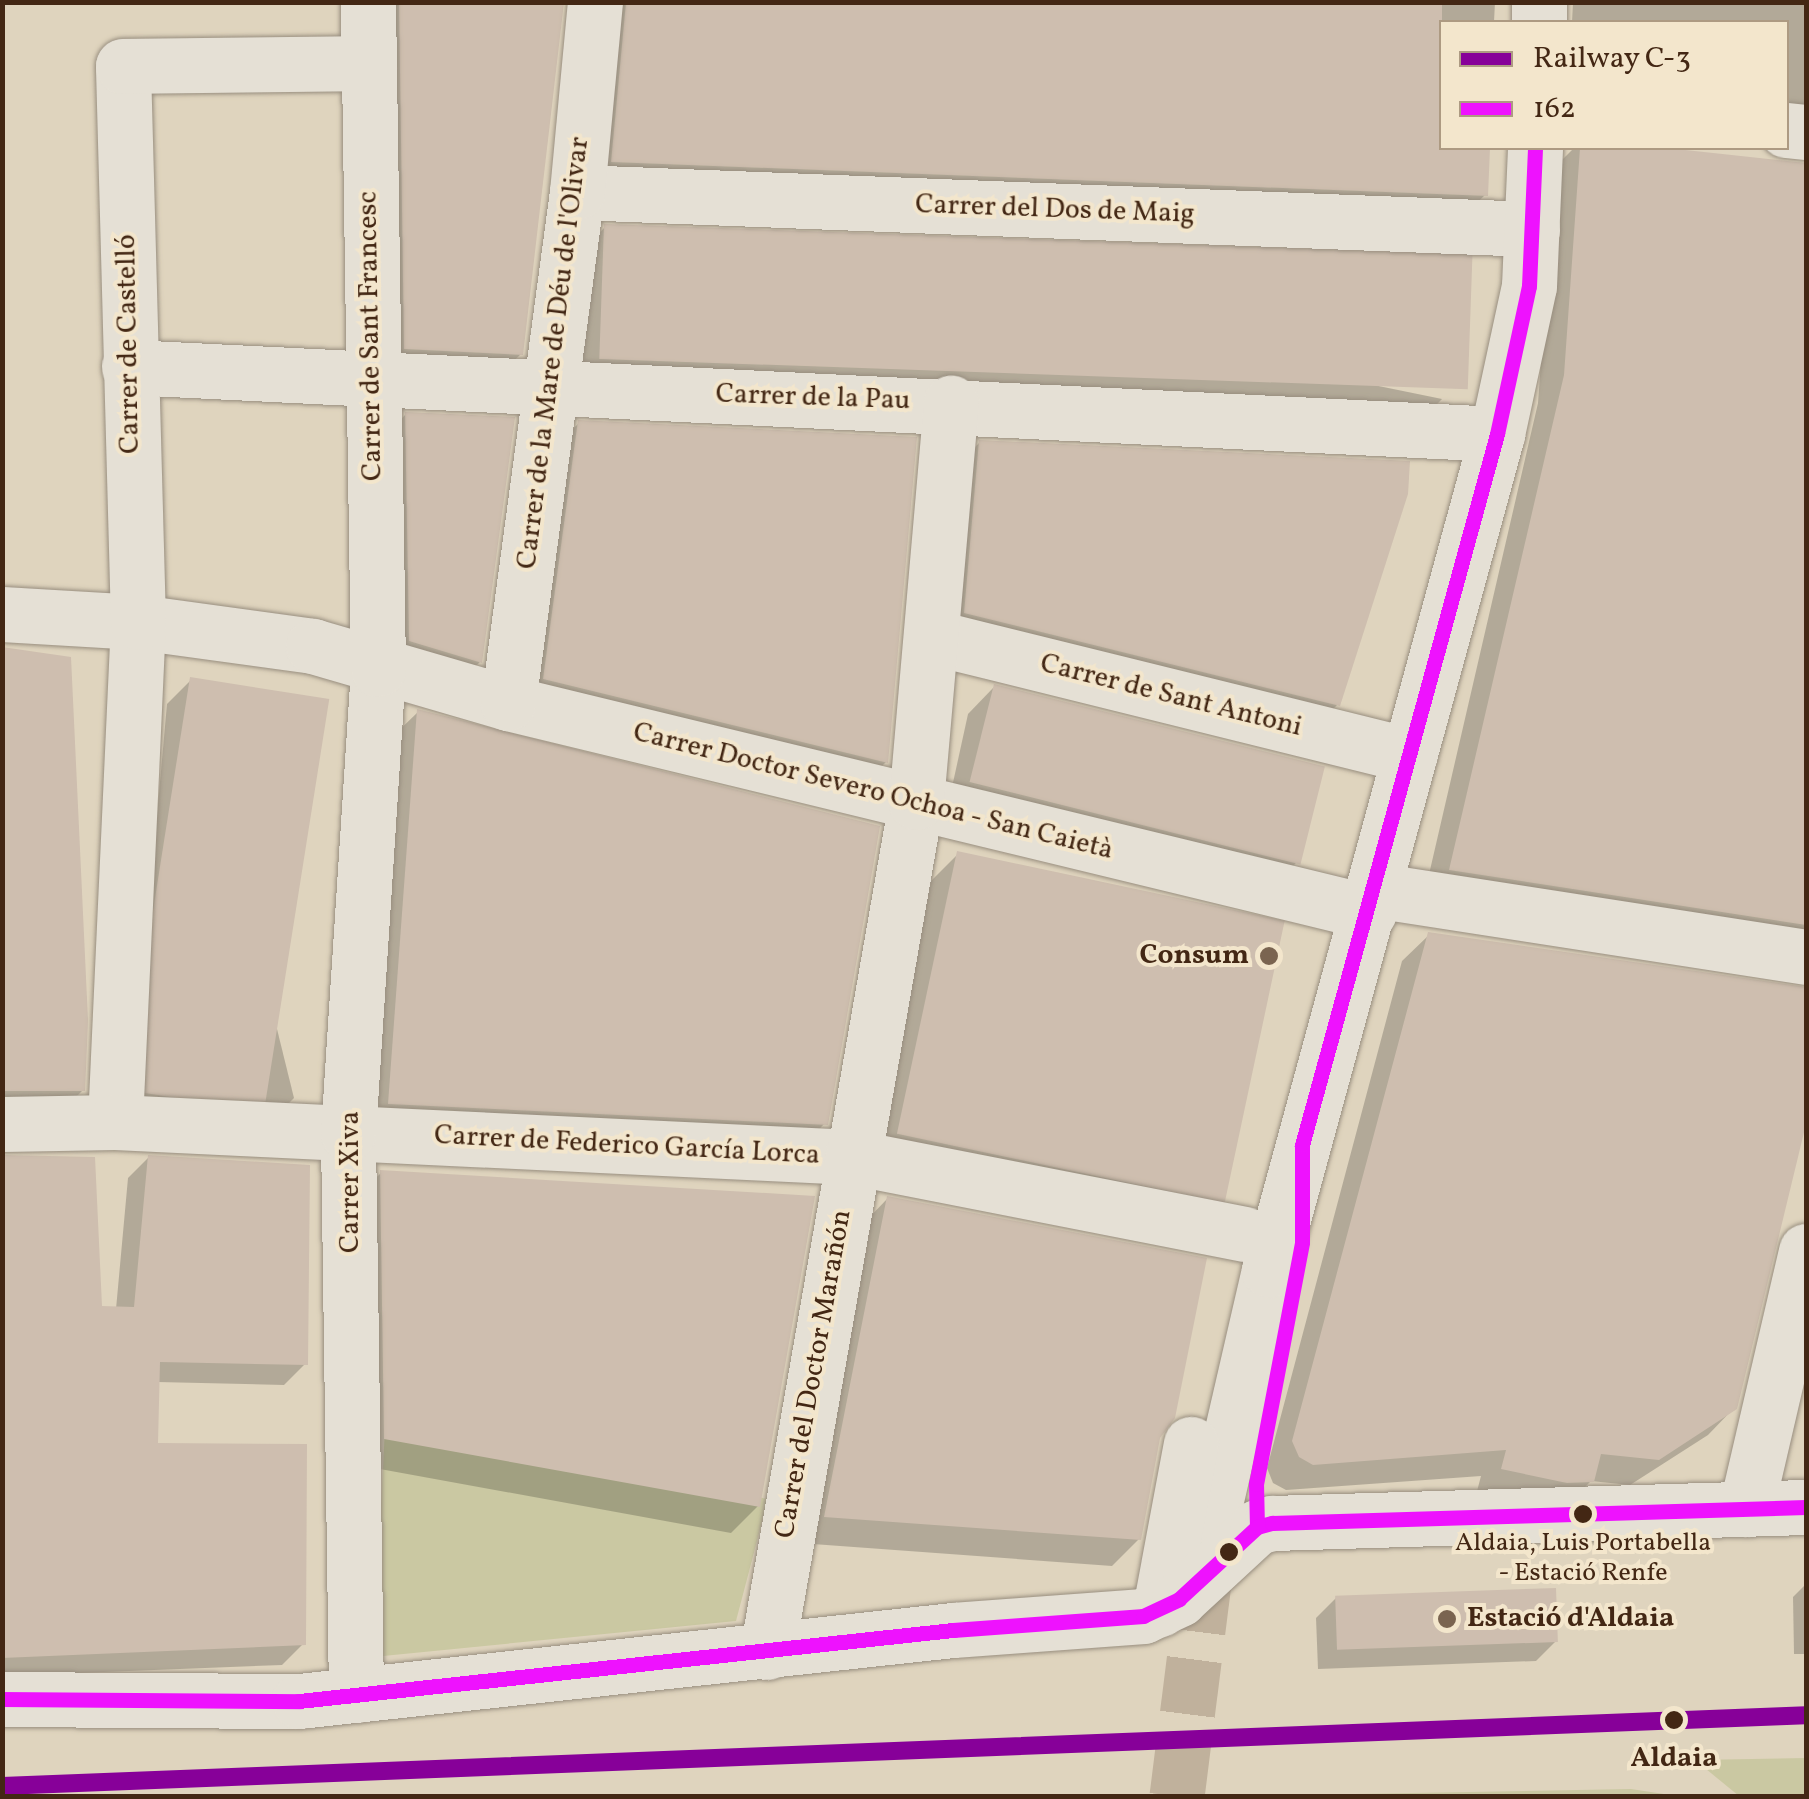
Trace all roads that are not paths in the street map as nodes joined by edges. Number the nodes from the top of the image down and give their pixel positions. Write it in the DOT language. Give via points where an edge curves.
graph roads {
  1 [pos="368,2"];
  2 [pos="595,2"];
  3 [pos="369,63"];
  4 [pos="1535,150"];
  5 [pos="578,192"];
  6 [pos="1532,229"];
  7 [pos="129,367"];
  8 [pos="369,380"];
  9 [pos="552,388"];
  10 [pos="951,403"];
  11 [pos="1497,434"];
  12 [pos="2,614"];
  13 [pos="138,622"];
  14 [pos="932,637"];
  15 [pos="378,669"];
  16 [pos="508,703"];
  17 [pos="1410,755"];
  18 [pos="916,802"];
  19 [pos="1372,901"];
  20 [pos="1806,957"];
  21 [pos="115,1122"];
  22 [pos="2,1124"];
  23 [pos="348,1134"];
  24 [pos="1302,1145"];
  25 [pos="852,1156"];
  26 [pos="1245,1234"];
  27 [pos="1806,1251"];
  28 [pos="1806,1507"];
  29 [pos="1746,1509"];
  30 [pos="1234,1522"];
  31 [pos="1160,1609"];
  32 [pos="767,1652"];
  33 [pos="356,1695"];
  34 [pos="2,1699"];
  1 -- 3 [label="street, Carrer de Sant Francesc"];
  2 -- 5 [label="street, Carrer de la Mare de Déu de l'Olivar"];
  3 -- 7 [label="street, Carrer de Castelló" via="123,66"];
  3 -- 8 [label="street, Carrer de Sant Francesc"];
  4 -- 6 [label="street"];
  5 -- 6 [label="street, Carrer del Dos de Maig"];
  5 -- 9 [label="street, Carrer de la Mare de Déu de l'Olivar"];
  6 -- 11 [label="street" via="1529,286"];
  7 -- 8 [label="street, Carrer de la Pau"];
  7 -- 13 [label="street, Carrer de Castelló"];
  8 -- 9 [label="street, Carrer de la Pau"];
  8 -- 15 [label="street, Carrer de Sant Francesc"];
  9 -- 10 [label="street, Carrer de la Pau"];
  9 -- 16 [label="street, Carrer de la Mare de Déu de l'Olivar"];
  10 -- 11 [label="street, Carrer de la Pau"];
  10 -- 14 [label="street, Carrer del Doctor Marañón"];
  11 -- 17 [label="street"];
  12 -- 13 [label="street, Carrer Doctor Severo Ochoa - San Caietà"];
  13 -- 15 [label="street, Carrer Doctor Severo Ochoa - San Caietà" via="314,646"];
  13 -- 21 [label="street, Carrer de Castelló"];
  14 -- 17 [label="street, Carrer de Sant Antoni"];
  14 -- 18 [label="street, Carrer del Doctor Marañón"];
  15 -- 16 [label="street, Carrer Doctor Severo Ochoa - San Caietà"];
  15 -- 23 [label="street, Carrer Xiva"];
  16 -- 18 [label="street, Carrer Doctor Severo Ochoa - San Caietà"];
  17 -- 19 [label="street"];
  18 -- 19 [label="street, Carrer Doctor Severo Ochoa - San Caietà"];
  18 -- 25 [label="street, Carrer del Doctor Marañón"];
  19 -- 20 [label="street, Carrer Doctor Severo Ochoa - San Caietà"];
  19 -- 24 [label="street"];
  21 -- 22 [label="street, Carrer de Federico García Lorca"];
  21 -- 23 [label="street, Carrer de Federico García Lorca"];
  23 -- 25 [label="street, Carrer de Federico García Lorca"];
  23 -- 33 [label="street, Carrer Xiva"];
  24 -- 26 [label="street"];
  24 -- 30 [label="street" via="1304,1228 1256,1484"];
  25 -- 26 [label="street, Carrer de Federico García Lorca"];
  25 -- 32 [label="street, Carrer del Doctor Marañón"];
  26 -- 31 [label="street" via="1171,1529"];
  27 -- 29 [label="street"];
  28 -- 29 [label="street"];
  29 -- 30 [label="street"];
  30 -- 31 [label="street" via="1195,1587"];
  31 -- 32 [label="street" via="1078,1624 953,1630"];
  32 -- 33 [label="street"];
  33 -- 34 [label="street" via="299,1701"];
}
